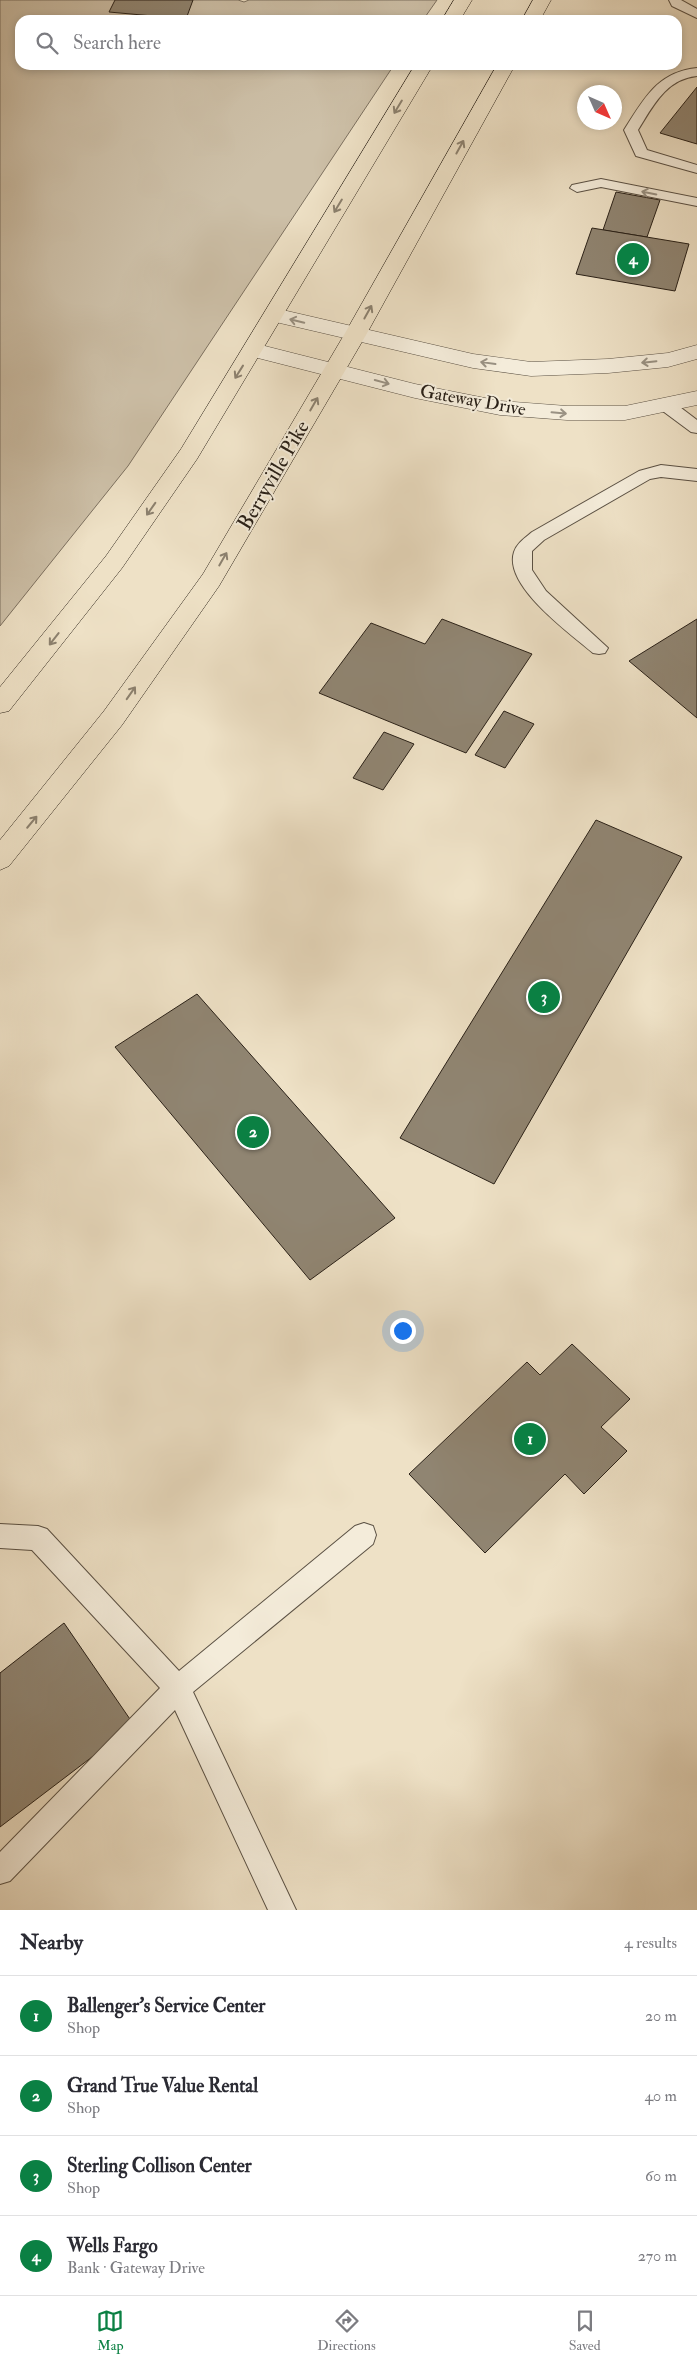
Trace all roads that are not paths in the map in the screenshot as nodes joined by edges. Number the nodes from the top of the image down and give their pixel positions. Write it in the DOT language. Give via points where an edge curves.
graph roads {
  1 [pos="463,0"];
  2 [pos="542,0"];
  3 [pos="675,0"];
  4 [pos="697,14"];
  5 [pos="454,15"];
  6 [pos="534,15"];
  7 [pos="421,70"];
  8 [pos="503,70"];
  9 [pos="697,72"];
  10 [pos="697,169"];
  11 [pos="577,188"];
  12 [pos="697,202"];
  13 [pos="274,315"];
  14 [pos="355,335"];
  15 [pos="253,350"];
  16 [pos="697,352"];
  17 [pos="335,370"];
  18 [pos="697,398"];
  19 [pos="666,405"];
  20 [pos="697,428"];
  21 [pos="697,475"];
  22 [pos="599,648"];
  23 [pos="0,704"];
  24 [pos="0,859"];
  25 [pos="364,1535"];
  26 [pos="0,1536"];
  27 [pos="178,1688"];
  28 [pos="0,1871"];
  29 [pos="282,1910"];
  1 -- 5 [label="highway"];
  2 -- 6 [label="highway"];
  3 -- 4 [label="lane"];
  7 -- 13 [label="highway, one-way"];
  14 -- 8 [label="highway, Berryville Pike, one-way"];
  9 -- 10 [label="lane" via="685,71 655,92 631,130 641,153"];
  12 -- 11 [label="lane, one-way" via="601,183"];
  14 -- 13 [label="street, Gateway Drive, one-way"];
  13 -- 15 [label="highway"];
  16 -- 14 [label="street, Gateway Drive, one-way" via="608,366 531,369 473,361"];
  14 -- 17 [label="highway, Berryville Pike"];
  15 -- 17 [label="street, Gateway Drive"];
  15 -- 23 [label="highway, one-way" via="189,454 119,554"];
  17 -- 19 [label="street, Gateway Drive, one-way" via="415,391 500,408 625,413"];
  24 -- 17 [label="highway, Berryville Pike, one-way" via="114,718 211,580"];
  18 -- 19 [label="street, Gateway Drive"];
  19 -- 20 [label="lane"];
  21 -- 22 [label="lane" via="661,471 645,475 526,546 522,556 524,568 537,594"];
  25 -- 27 [label="lane"];
  26 -- 27 [label="lane" via="38,1538"];
  27 -- 28 [label="lane"];
  27 -- 29 [label="lane"];
}
